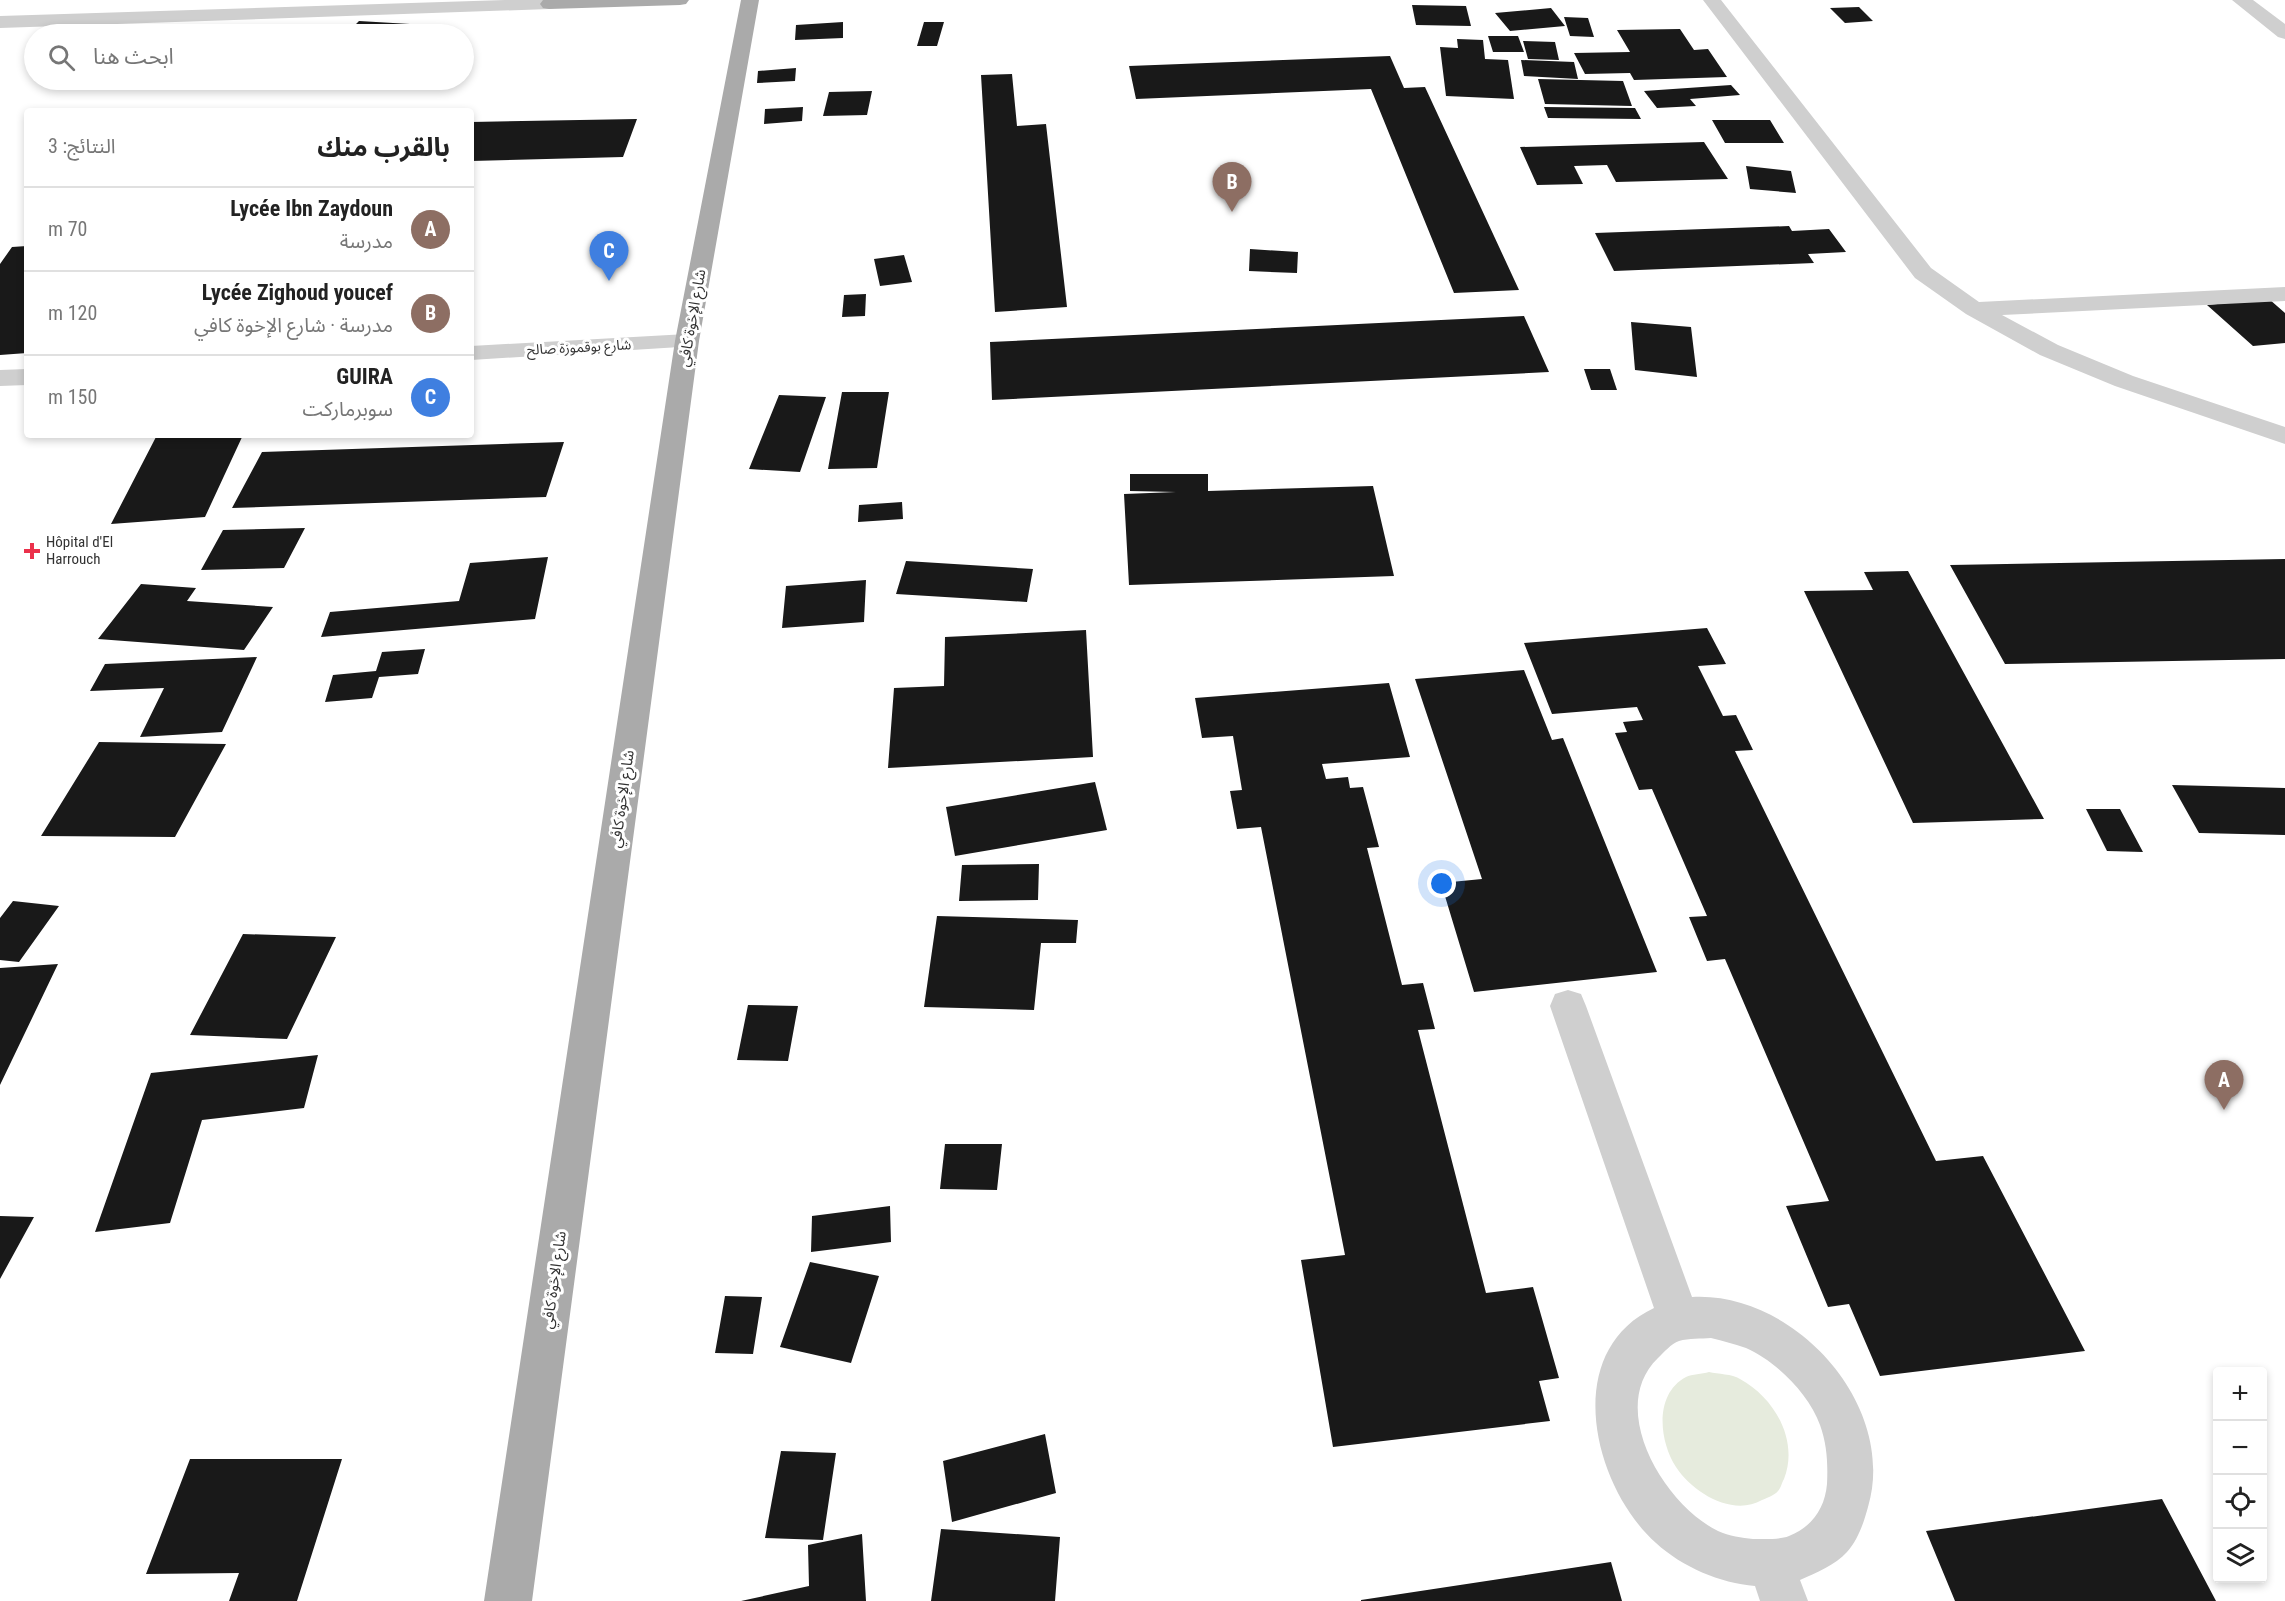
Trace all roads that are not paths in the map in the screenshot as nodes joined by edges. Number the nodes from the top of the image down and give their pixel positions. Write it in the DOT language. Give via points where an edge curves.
graph roads {
  1 [pos="680,0"];
  2 [pos="750,0"];
  3 [pos="1712,0"];
  4 [pos="2241,0"];
  5 [pos="550,2"];
  6 [pos="0,22"];
  7 [pos="2285,33"];
  8 [pos="2285,294"];
  9 [pos="1974,309"];
  10 [pos="687,341"];
  11 [pos="474,353"];
  12 [pos="24,377"];
  13 [pos="0,378"];
  14 [pos="2285,436"];
  15 [pos="1568,1006"];
  16 [pos="1679,1320"];
  17 [pos="1777,1583"];
  18 [pos="508,1601"];
  1 -- 5 [label="main road"];
  2 -- 10 [label="main road, شارع الإخوة كافي"];
  3 -- 9 [label="street" via="1923,273"];
  4 -- 7 [label="street"];
  5 -- 6 [label="street"];
  8 -- 9 [label="street"];
  9 -- 14 [label="street" via="2049,350 2124,381"];
  10 -- 11 [label="street, شارع بوقموزة صالح"];
  10 -- 18 [label="main road, شارع الإخوة كافي"];
  12 -- 13 [label="street"];
  15 -- 16 [label="street"];
  16 -- 17 [label="street" via="1649,1334 1628,1359 1616,1392 1617,1431 1631,1472 1656,1511 1690,1541"];
  16 -- 17 [label="street" via="1711,1317 1744,1325 1778,1342 1807,1367 1831,1399 1847,1435 1852,1472 1846,1508 1830,1535"];
}
